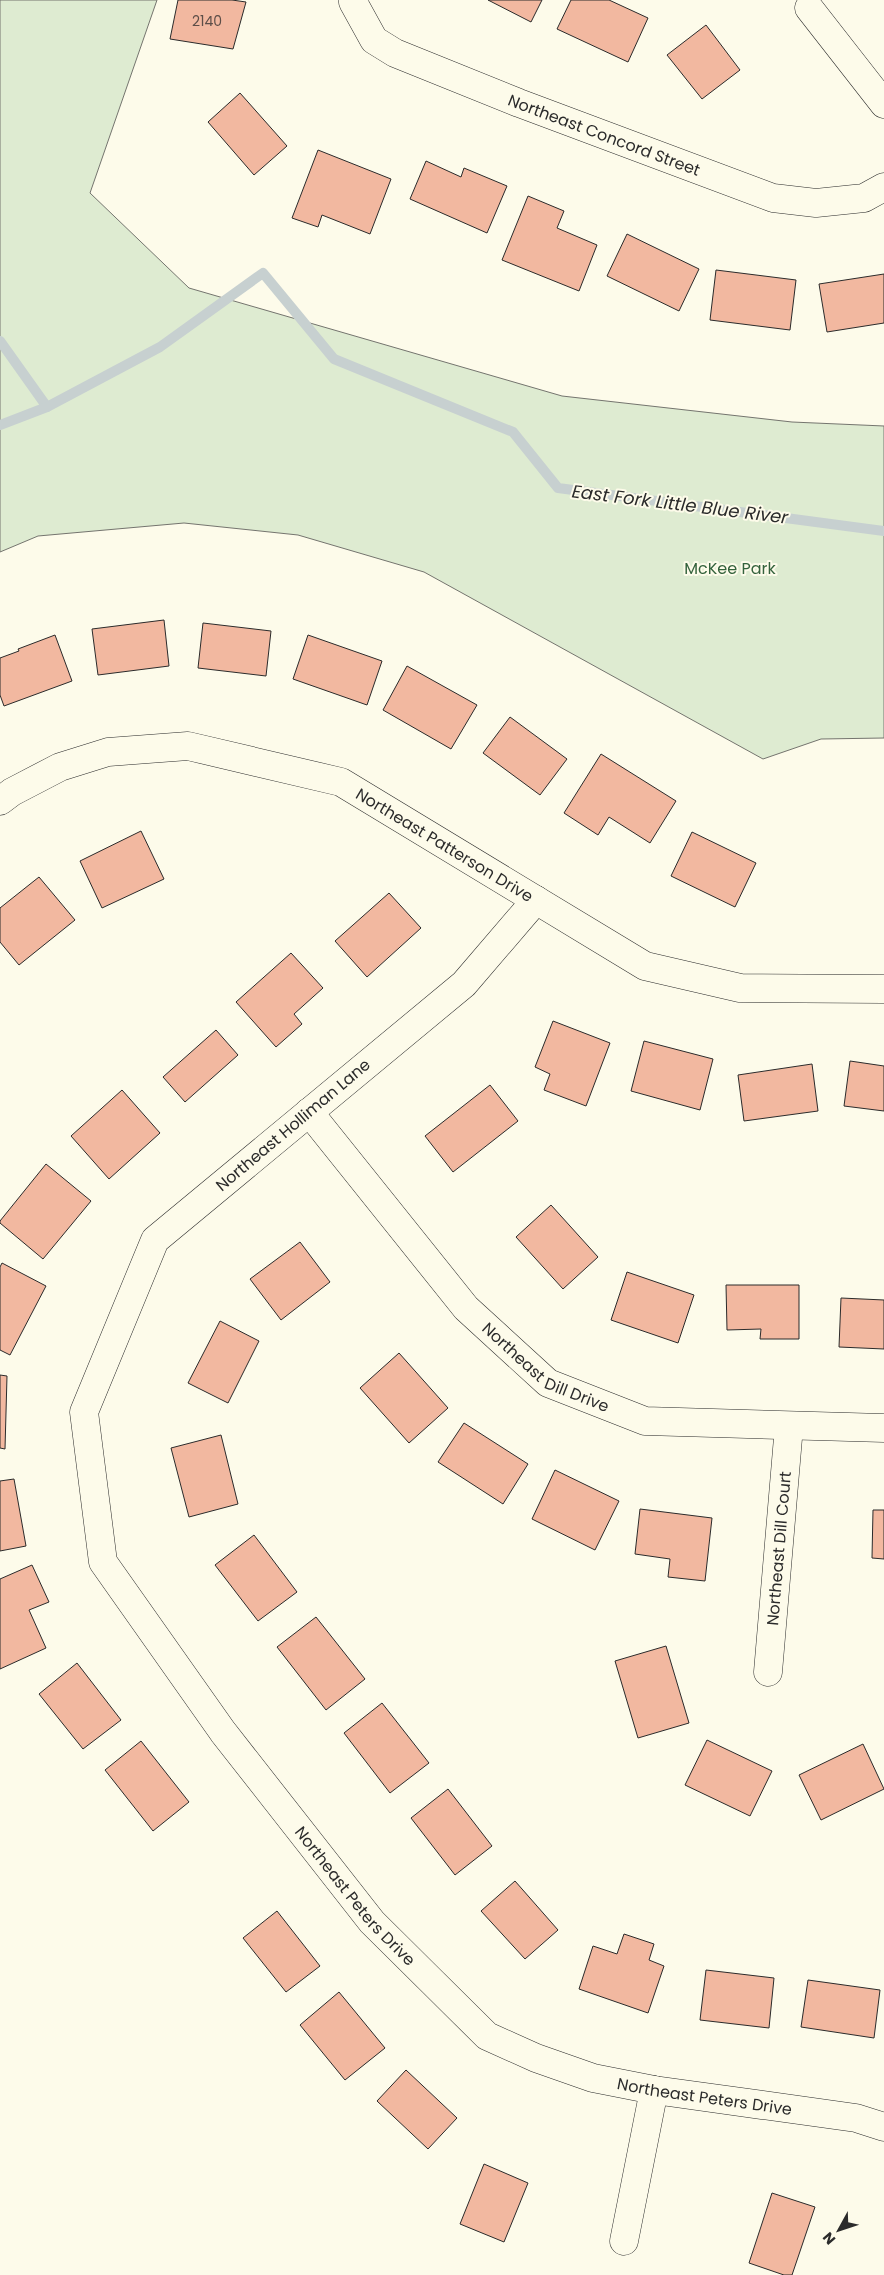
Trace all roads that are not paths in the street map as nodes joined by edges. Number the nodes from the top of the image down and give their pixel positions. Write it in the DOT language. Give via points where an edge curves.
graph roads {
  1 [pos="354,0"];
  2 [pos="809,8"];
  3 [pos="884,104"];
  4 [pos="884,187"];
  5 [pos="0,801"];
  6 [pos="536,900"];
  7 [pos="884,989"];
  8 [pos="309,1112"];
  9 [pos="96,1381"];
  10 [pos="789,1426"];
  11 [pos="884,1428"];
  12 [pos="768,1672"];
  13 [pos="654,2090"];
  14 [pos="884,2127"];
  15 [pos="624,2241"];
  1 -- 4 [label="street, Northeast Concord Street" via="374,40 396,53 772,198 816,203 864,198"];
  2 -- 3 [label="street"];
  5 -- 6 [label="street, Northeast Patterson Drive" via="60,767 108,752 188,746 341,782"];
  6 -- 7 [label="street, Northeast Patterson Drive" via="645,966 740,988"];
  6 -- 8 [label="street, Northeast Holliman Lane" via="464,984"];
  8 -- 9 [label="street, Northeast Holliman Lane" via="154,1240"];
  8 -- 10 [label="street, Northeast Dill Drive" via="466,1308 548,1383 645,1421"];
  9 -- 13 [label="street, Northeast Peters Drive" via="84,1412 103,1562 223,1732 372,1922 487,2036 593,2078"];
  10 -- 11 [label="street, Northeast Dill Drive"];
  10 -- 12 [label="street, Northeast Dill Court"];
  13 -- 14 [label="street, Northeast Peters Drive" via="856,2118"];
  13 -- 15 [label="street"];
}
